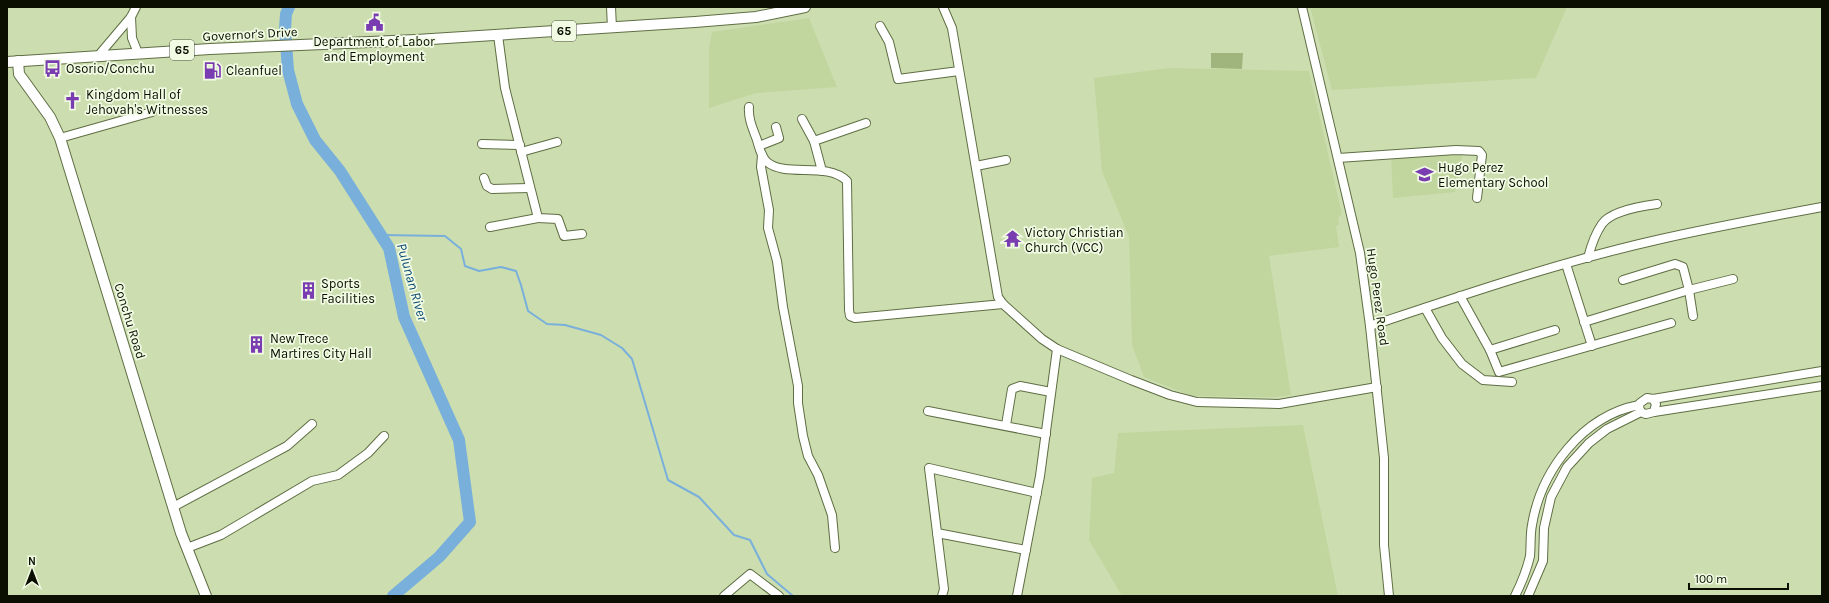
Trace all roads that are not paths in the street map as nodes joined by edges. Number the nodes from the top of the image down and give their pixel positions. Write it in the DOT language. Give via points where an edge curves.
graph roads {
  1 [pos="136,7"];
  2 [pos="611,7"];
  3 [pos="802,7"];
  4 [pos="943,7"];
  5 [pos="1302,7"];
  6 [pos="131,17"];
  7 [pos="880,26"];
  8 [pos="612,28"];
  9 [pos="498,35"];
  10 [pos="138,53"];
  11 [pos="98,56"];
  12 [pos="18,61"];
  13 [pos="7,62"];
  14 [pos="959,70"];
  15 [pos="749,107"];
  16 [pos="152,112"];
  17 [pos="802,119"];
  18 [pos="866,123"];
  19 [pos="776,127"];
  20 [pos="60,138"];
  21 [pos="814,141"];
  22 [pos="557,142"];
  23 [pos="482,144"];
  24 [pos="759,146"];
  25 [pos="520,148"];
  26 [pos="762,155"];
  27 [pos="1338,158"];
  28 [pos="1006,160"];
  29 [pos="976,166"];
  30 [pos="822,170"];
  31 [pos="484,178"];
  32 [pos="530,188"];
  33 [pos="1477,198"];
  34 [pos="1657,204"];
  35 [pos="1822,207"];
  36 [pos="538,218"];
  37 [pos="490,227"];
  38 [pos="582,234"];
  39 [pos="1588,258"];
  40 [pos="1566,264"];
  41 [pos="1733,279"];
  42 [pos="1623,280"];
  43 [pos="1689,290"];
  44 [pos="1460,296"];
  45 [pos="1003,304"];
  46 [pos="1425,308"];
  47 [pos="1693,316"];
  48 [pos="1584,322"];
  49 [pos="1671,323"];
  50 [pos="1370,326"];
  51 [pos="1555,330"];
  52 [pos="1592,346"];
  53 [pos="1057,348"];
  54 [pos="1490,350"];
  55 [pos="1822,371"];
  56 [pos="1512,382"];
  57 [pos="1822,386"];
  58 [pos="1377,387"];
  59 [pos="1052,392"];
  60 [pos="1652,399"];
  61 [pos="1640,409"];
  62 [pos="928,411"];
  63 [pos="1654,412"];
  64 [pos="312,424"];
  65 [pos="1006,425"];
  66 [pos="1046,434"];
  67 [pos="384,436"];
  68 [pos="1037,493"];
  69 [pos="173,507"];
  70 [pos="937,533"];
  71 [pos="187,548"];
  72 [pos="835,548"];
  73 [pos="1026,550"];
  74 [pos="729,595"];
  75 [pos="206,596"];
  76 [pos="779,596"];
  77 [pos="942,596"];
  78 [pos="1017,596"];
  79 [pos="1389,596"];
  80 [pos="1515,596"];
  81 [pos="1528,596"];
  1 -- 6 [label="street"];
  2 -- 8 [label="street"];
  3 -- 8 [label="main road, Governor's Drive / 65" via="762,16"];
  4 -- 14 [label="street" via="952,28"];
  5 -- 27 [label="street, Hugo Perez Road"];
  6 -- 10 [label="street" via="132,38"];
  6 -- 11 [label="street"];
  7 -- 14 [label="street" via="889,42 898,79"];
  8 -- 9 [label="main road, Governor's Drive / 65"];
  9 -- 10 [label="main road, Governor's Drive / 65"];
  9 -- 25 [label="street" via="505,88"];
  10 -- 11 [label="main road, Governor's Drive / 65"];
  11 -- 12 [label="main road, Governor's Drive / 65"];
  12 -- 13 [label="main road, Governor's Drive / 65"];
  12 -- 20 [label="main road, Conchu Road" via="19,74 50,117"];
  14 -- 29 [label="street"];
  15 -- 24 [label="street" via="750,122"];
  16 -- 20 [label="street"];
  17 -- 21 [label="street"];
  18 -- 21 [label="street"];
  19 -- 24 [label="street" via="780,136 778,139"];
  20 -- 69 [label="main road, Conchu Road"];
  21 -- 30 [label="street"];
  22 -- 25 [label="street"];
  23 -- 25 [label="street"];
  24 -- 26 [label="street"];
  25 -- 32 [label="street"];
  26 -- 30 [label="street" via="768,163 780,168"];
  26 -- 72 [label="street" via="761,167 769,210 768,228 777,261 804,436 808,456 818,475 832,515"];
  27 -- 33 [label="street" via="1456,150 1479,152 1482,155"];
  27 -- 50 [label="street, Hugo Perez Road" via="1360,253"];
  28 -- 29 [label="street"];
  29 -- 45 [label="street" via="998,297"];
  30 -- 45 [label="street" via="845,179 848,185 850,316 855,318"];
  31 -- 32 [label="street" via="490,189"];
  32 -- 36 [label="street"];
  34 -- 39 [label="street" via="1640,206 1613,215 1603,222 1592,242"];
  35 -- 39 [label="street" via="1662,239"];
  36 -- 37 [label="street"];
  36 -- 38 [label="street" via="558,219 564,236"];
  39 -- 40 [label="street"];
  40 -- 44 [label="street"];
  40 -- 48 [label="street"];
  41 -- 43 [label="street"];
  42 -- 43 [label="street" via="1675,264 1683,267"];
  43 -- 47 [label="street"];
  43 -- 48 [label="street"];
  44 -- 46 [label="street"];
  44 -- 54 [label="street"];
  45 -- 53 [label="street" via="1042,339"];
  46 -- 50 [label="street"];
  46 -- 56 [label="street" via="1442,338 1462,364 1484,380"];
  48 -- 52 [label="street"];
  49 -- 52 [label="street"];
  50 -- 58 [label="street, Hugo Perez Road"];
  51 -- 54 [label="street"];
  52 -- 54 [label="street" via="1499,372"];
  53 -- 58 [label="street" via="1131,380 1197,402 1279,404"];
  53 -- 59 [label="street"];
  55 -- 60 [label="street"];
  57 -- 63 [label="street"];
  58 -- 79 [label="street, Hugo Perez Road" via="1384,458 1384,545"];
  59 -- 65 [label="street" via="1020,386 1012,389"];
  59 -- 66 [label="street"];
  60 -- 61 [label="street" via="1644,398"];
  60 -- 63 [label="street" via="1656,404"];
  61 -- 63 [label="street" via="1646,414"];
  61 -- 80 [label="street" via="1620,411 1602,420 1574,441 1558,459 1541,491 1532,525 1530,557"];
  61 -- 81 [label="street" via="1589,443 1567,467 1551,497 1544,528 1543,561"];
  62 -- 65 [label="street"];
  64 -- 69 [label="street" via="287,446"];
  65 -- 66 [label="street"];
  66 -- 68 [label="street"];
  67 -- 71 [label="street" via="368,453 338,475 312,481 221,535"];
  68 -- 70 [label="street" via="929,468"];
  68 -- 73 [label="street"];
  69 -- 71 [label="main road, Conchu Road"];
  70 -- 73 [label="street"];
  70 -- 77 [label="street" via="944,589"];
  71 -- 75 [label="main road, Conchu Road"];
  73 -- 78 [label="street"];
  74 -- 76 [label="street" via="750,574"];
}
